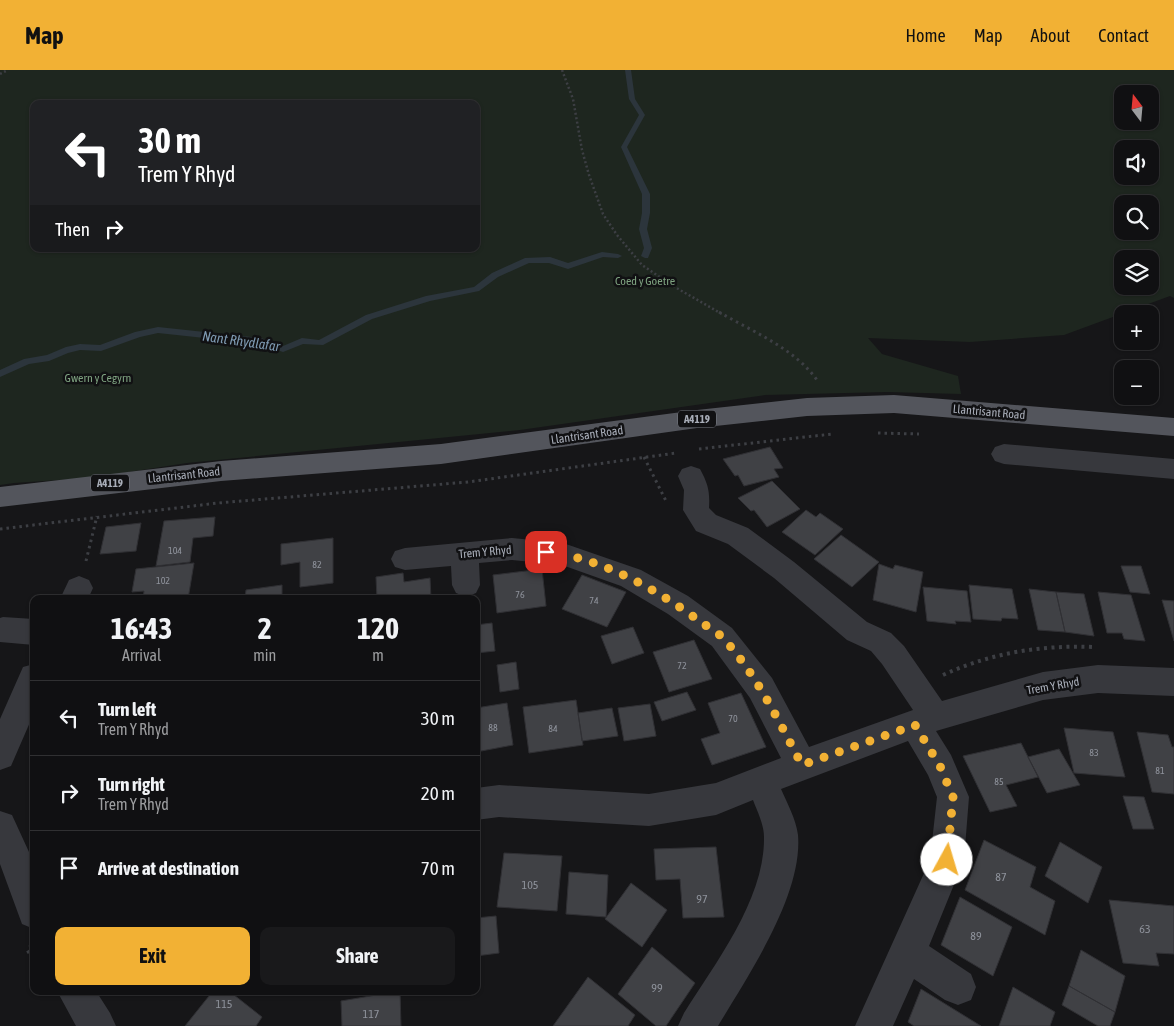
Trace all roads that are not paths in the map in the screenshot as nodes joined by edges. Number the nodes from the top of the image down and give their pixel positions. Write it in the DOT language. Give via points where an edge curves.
graph roads {
  1 [pos="1174,427"];
  2 [pos="1004,454"];
  3 [pos="688,459"];
  4 [pos="1174,469"];
  5 [pos="0,498"];
  6 [pos="464,554"];
  7 [pos="405,559"];
  8 [pos="466,585"];
  9 [pos="3,630"];
  10 [pos="30,632"];
  11 [pos="1174,682"];
  12 [pos="30,686"];
  13 [pos="925,721"];
  14 [pos="0,755"];
  15 [pos="802,765"];
  16 [pos="761,781"];
  17 [pos="480,803"];
  18 [pos="0,827"];
  19 [pos="28,870"];
  20 [pos="30,884"];
  21 [pos="908,953"];
  22 [pos="958,987"];
  23 [pos="77,995"];
  24 [pos="97,1026"];
  25 [pos="697,1026"];
  26 [pos="874,1026"];
  1 -- 5 [label="main road, Llantrisant Road / A4119" via="902,405 826,406 697,419 442,454 221,471 44,490"];
  2 -- 4 [label="street"];
  3 -- 13 [label="street" via="697,490 696,510 706,523 738,536 857,631 881,642 893,655"];
  6 -- 7 [label="street, Trem Y Rhyd"];
  6 -- 8 [label="street"];
  6 -- 15 [label="street, Trem Y Rhyd" via="512,549 563,554 631,578 678,605 722,637 761,688"];
  9 -- 10 [label="street"];
  11 -- 13 [label="street, Trem Y Rhyd" via="1098,679 1042,686"];
  12 -- 14 [label="street"];
  13 -- 15 [label="street, Trem Y Rhyd"];
  13 -- 21 [label="street" via="953,797 947,860"];
  15 -- 16 [label="street, Trem Y Rhyd"];
  16 -- 17 [label="street, Trem Y Rhyd" via="716,798 650,810 499,801"];
  16 -- 25 [label="street" via="781,833 781,856 774,882 753,931"];
  18 -- 19 [label="street"];
  19 -- 20 [label="street"];
  21 -- 22 [label="street"];
  21 -- 26 [label="street"];
  23 -- 24 [label="street"];
}
